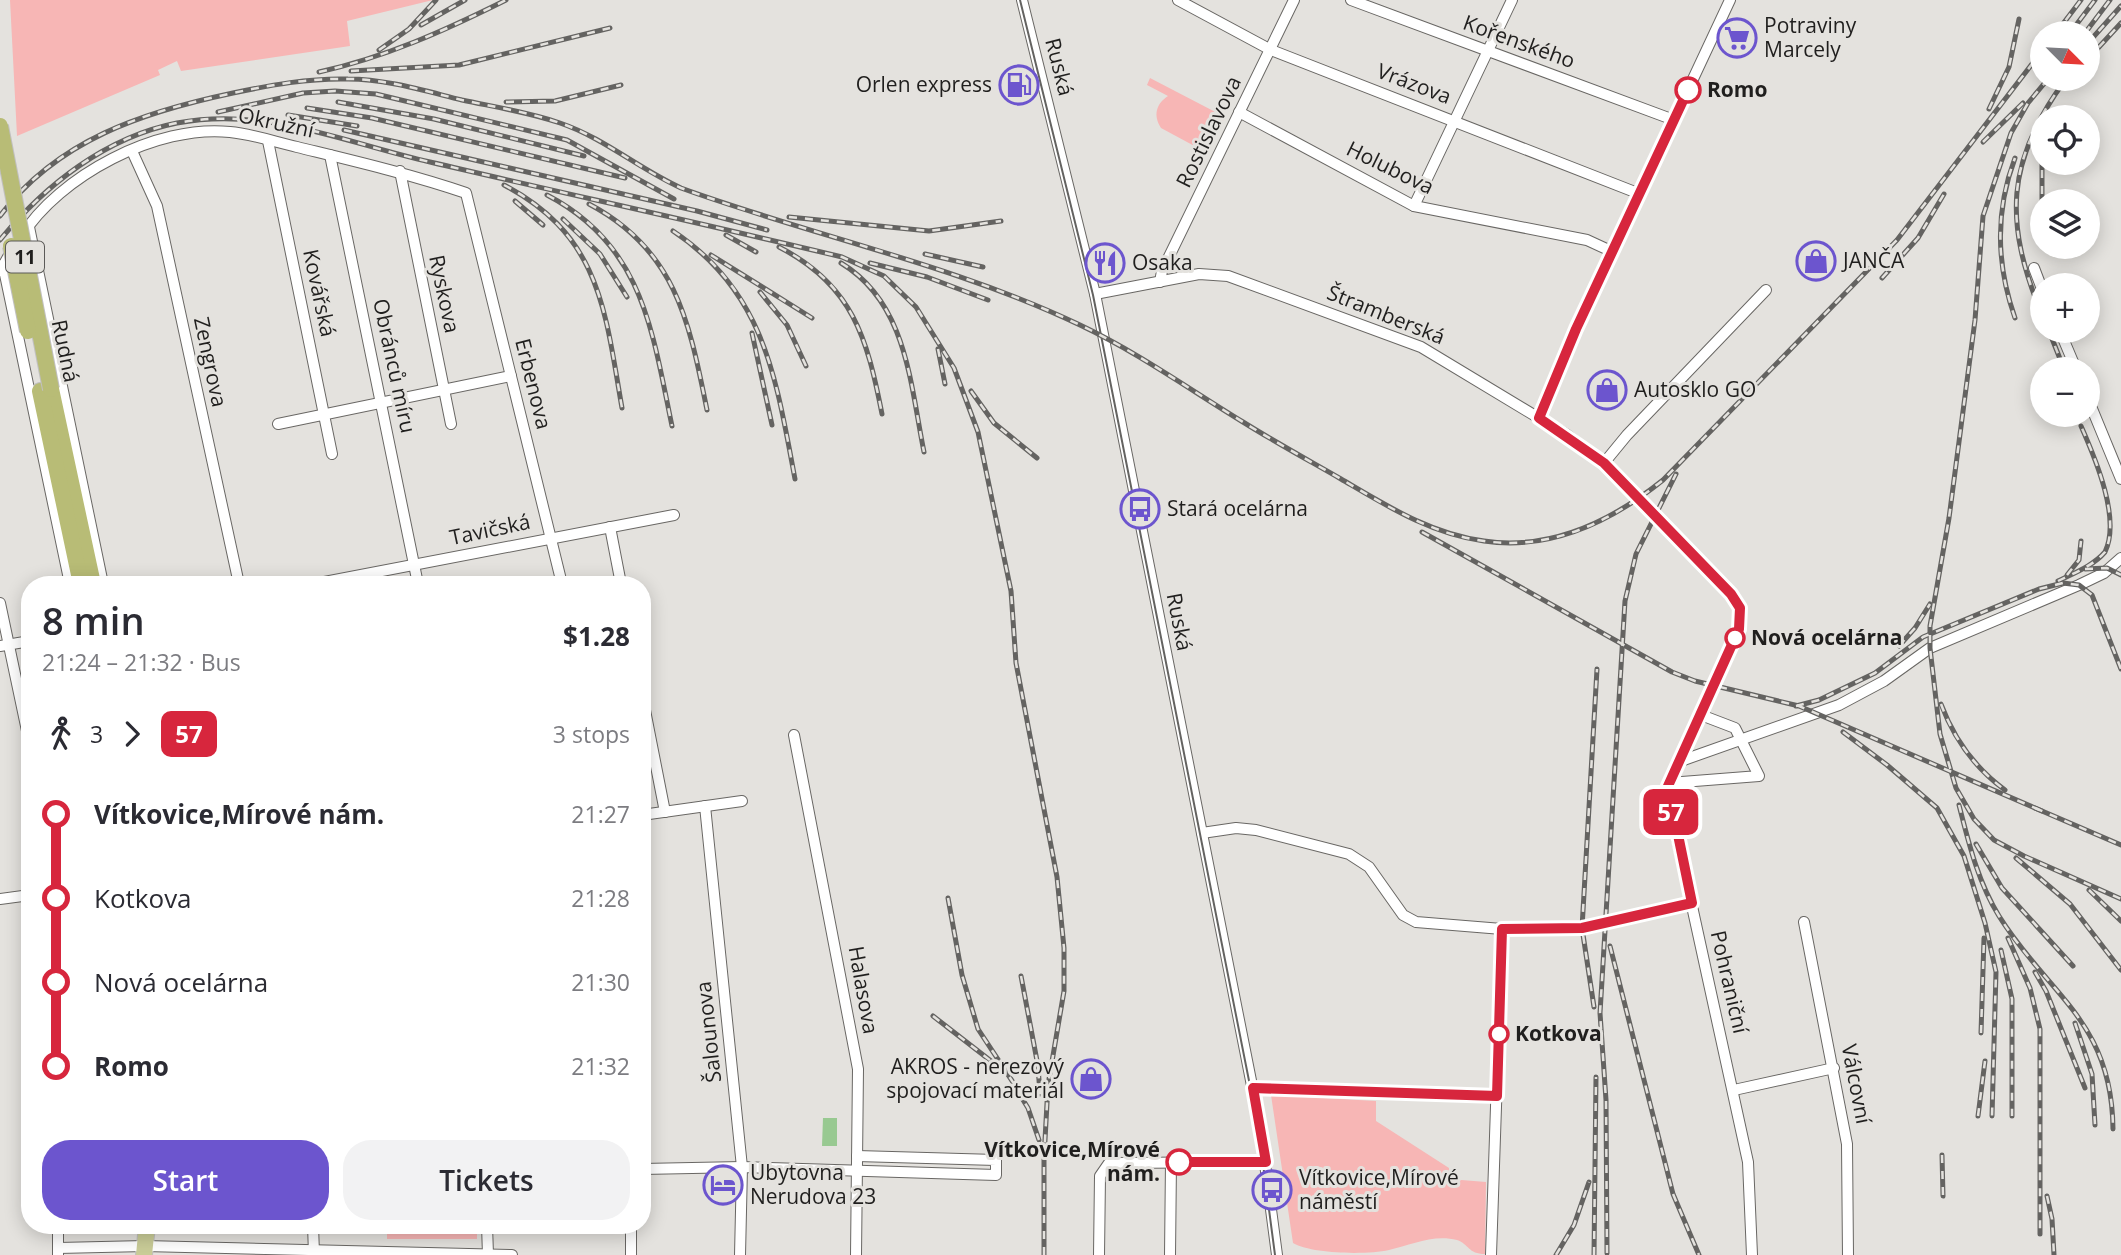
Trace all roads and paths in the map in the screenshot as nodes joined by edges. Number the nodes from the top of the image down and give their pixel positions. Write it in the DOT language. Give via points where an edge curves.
graph roads {
  1 [pos="1023,0"];
  2 [pos="1178,0"];
  3 [pos="1294,0"];
  4 [pos="1351,0"];
  5 [pos="1512,0"];
  6 [pos="1730,0"];
  7 [pos="1271,50"];
  8 [pos="1488,51"];
  9 [pos="1239,112"];
  10 [pos="1674,120"];
  11 [pos="1454,121"];
  12 [pos="0,126"];
  13 [pos="268,141"];
  14 [pos="132,151"];
  15 [pos="330,155"];
  16 [pos="400,171"];
  17 [pos="0,185"];
  18 [pos="466,193"];
  19 [pos="1640,194"];
  20 [pos="1414,206"];
  21 [pos="29,227"];
  22 [pos="1614,252"];
  23 [pos="1,268"];
  24 [pos="2034,268"];
  25 [pos="2036,273"];
  26 [pos="1160,282"];
  27 [pos="1766,290"];
  28 [pos="1095,295"];
  29 [pos="511,376"];
  30 [pos="444,390"];
  31 [pos="45,391"];
  32 [pos="383,403"];
  33 [pos="325,416"];
  34 [pos="1539,418"];
  35 [pos="278,424"];
  36 [pos="451,424"];
  37 [pos="2100,427"];
  38 [pos="332,454"];
  39 [pos="1604,463"];
  40 [pos="2121,479"];
  41 [pos="674,515"];
  42 [pos="610,527"];
  43 [pos="553,537"];
  44 [pos="2121,558"];
  45 [pos="415,565"];
  46 [pos="69,576"];
  47 [pos="80,576"];
  48 [pos="91,576"];
  49 [pos="101,576"];
  50 [pos="237,576"];
  51 [pos="357,576"];
  52 [pos="417,576"];
  53 [pos="560,576"];
  54 [pos="619,576"];
  55 [pos="0,603"];
  56 [pos="5,645"];
  57 [pos="1714,686"];
  58 [pos="21,709"];
  59 [pos="1701,715"];
  60 [pos="794,735"];
  61 [pos="1742,739"];
  62 [pos="651,741"];
  63 [pos="1678,762"];
  64 [pos="1669,783"];
  65 [pos="742,801"];
  66 [pos="705,806"];
  67 [pos="665,812"];
  68 [pos="651,814"];
  69 [pos="1202,833"];
  70 [pos="21,896"];
  71 [pos="0,899"];
  72 [pos="1692,903"];
  73 [pos="1804,922"];
  74 [pos="1502,929"];
  75 [pos="1834,1068"];
  76 [pos="1253,1088"];
  77 [pos="1734,1090"];
  78 [pos="1497,1096"];
  79 [pos="857,1156"];
  80 [pos="1171,1162"];
  81 [pos="1266,1162"];
  82 [pos="742,1167"];
  83 [pos="651,1169"];
  84 [pos="858,1169"];
  85 [pos="313,1234"];
  86 [pos="487,1234"];
  87 [pos="631,1234"];
  88 [pos="58,1251"];
  89 [pos="145,1251"];
  90 [pos="222,1252"];
  91 [pos="314,1253"];
  92 [pos="488,1255"];
  93 [pos="512,1255"];
  94 [pos="631,1255"];
  95 [pos="740,1255"];
  96 [pos="856,1255"];
  97 [pos="1099,1255"];
  98 [pos="1170,1255"];
  99 [pos="1277,1255"];
  100 [pos="1491,1255"];
  101 [pos="1752,1255"];
  102 [pos="1848,1255"];
  1 -- 28 [label="street, Ruská"];
  2 -- 7 [label="street, Vrázova"];
  3 -- 7 [label="street, Rostislavova"];
  4 -- 8 [label="street, Kořenského"];
  5 -- 8 [label="street"];
  6 -- 10 [label="street"];
  7 -- 9 [label="street, Rostislavova"];
  7 -- 11 [label="street, Vrázova"];
  8 -- 10 [label="street, Kořenského"];
  8 -- 11 [label="street"];
  9 -- 20 [label="street, Holubova"];
  9 -- 26 [label="street, Rostislavova"];
  10 -- 19 [label="street"];
  11 -- 19 [label="street, Vrázova"];
  11 -- 20 [label="street"];
  12 -- 31 [label="highway, Rudná / 11, bridge"];
  13 -- 14 [label="street, Okružní" via="229,132 183,134"];
  13 -- 15 [label="street, Okružní"];
  13 -- 33 [label="street, Kovářská"];
  14 -- 21 [label="street, Okružní" via="99,164 53,199"];
  14 -- 50 [label="street, Zengrova" via="157,206"];
  15 -- 16 [label="street, Okružní"];
  15 -- 32 [label="street, Obránců míru"];
  16 -- 18 [label="street, Okružní"];
  16 -- 30 [label="street, Ryskova"];
  17 -- 31 [label="highway, Rudná / 11, bridge"];
  18 -- 29 [label="street, Erbenova"];
  19 -- 22 [label="street"];
  20 -- 22 [label="street, Holubova" via="1587,240"];
  21 -- 23 [label="street, Okružní"];
  21 -- 31 [label="street"];
  22 -- 34 [label="street"];
  23 -- 31 [label="street"];
  24 -- 25 [label="street"];
  26 -- 28 [label="street, Štramberská"];
  26 -- 34 [label="street, Štramberská" via="1208,274 1241,279 1421,348"];
  27 -- 39 [label="street"];
  28 -- 69 [label="street, Ruská"];
  29 -- 30 [label="street"];
  29 -- 43 [label="street, Erbenova"];
  30 -- 32 [label="street"];
  30 -- 36 [label="street, Ryskova"];
  31 -- 46 [label="street"];
  31 -- 47 [label="highway, Rudná / 11"];
  31 -- 48 [label="highway, Rudná / 11"];
  31 -- 49 [label="street"];
  32 -- 33 [label="street"];
  32 -- 45 [label="street, Obránců míru"];
  33 -- 35 [label="street"];
  33 -- 38 [label="street, Kovářská"];
  34 -- 39 [label="street, Štramberská"];
  37 -- 40 [label="street"];
  39 -- 57 [label="street, Štramberská" via="1739,604 1740,625"];
  41 -- 42 [label="street, Tavičská"];
  42 -- 43 [label="street, Tavičská"];
  42 -- 54 [label="street"];
  43 -- 45 [label="street, Tavičská"];
  43 -- 53 [label="street, Erbenova"];
  44 -- 61 [label="street" via="2079,585 1930,649 1839,705"];
  45 -- 51 [label="street, Tavičská"];
  45 -- 52 [label="street, Obránců míru"];
  55 -- 56 [label="street"];
  56 -- 58 [label="street"];
  57 -- 59 [label="street, Pohraniční"];
  59 -- 61 [label="street" via="1735,728"];
  59 -- 63 [label="street, Pohraniční"];
  60 -- 79 [label="street, Halasova" via="858,1069"];
  61 -- 63 [label="street"];
  61 -- 64 [label="street" via="1759,776"];
  62 -- 67 [label="street"];
  63 -- 64 [label="street, Pohraniční"];
  64 -- 72 [label="street, Pohraniční"];
  65 -- 66 [label="street"];
  66 -- 67 [label="street"];
  66 -- 82 [label="street, Šalounova"];
  67 -- 68 [label="street"];
  69 -- 74 [label="street" via="1256,830 1349,854 1369,867 1403,915 1416,922"];
  69 -- 76 [label="street, Ruská"];
  70 -- 71 [label="street"];
  72 -- 74 [label="street" via="1582,928"];
  72 -- 77 [label="street, Pohraniční"];
  73 -- 75 [label="street, Válcovní"];
  74 -- 78 [label="street"];
  75 -- 77 [label="street"];
  75 -- 102 [label="street, Válcovní" via="1847,1144"];
  76 -- 78 [label="street"];
  76 -- 81 [label="street, Ruská"];
  77 -- 101 [label="street, Pohraniční" via="1749,1174"];
  78 -- 100 [label="street"];
  79 -- 84 [label="street, Halasova"];
  79 -- 84 [label="street" via="996,1160 996,1175"];
  80 -- 81 [label="street"];
  80 -- 97 [label="street" via="1116,1162 1104,1167"];
  80 -- 98 [label="street"];
  81 -- 99 [label="street, Ruská"];
  82 -- 83 [label="street"];
  82 -- 84 [label="street"];
  82 -- 95 [label="street, Šalounova"];
  84 -- 96 [label="street, Halasova"];
  85 -- 91 [label="street"];
  86 -- 92 [label="street"];
  87 -- 94 [label="street"];
  88 -- 89 [label="street"];
  89 -- 90 [label="street"];
  90 -- 91 [label="street"];
  91 -- 92 [label="street"];
  92 -- 93 [label="street"];
}
